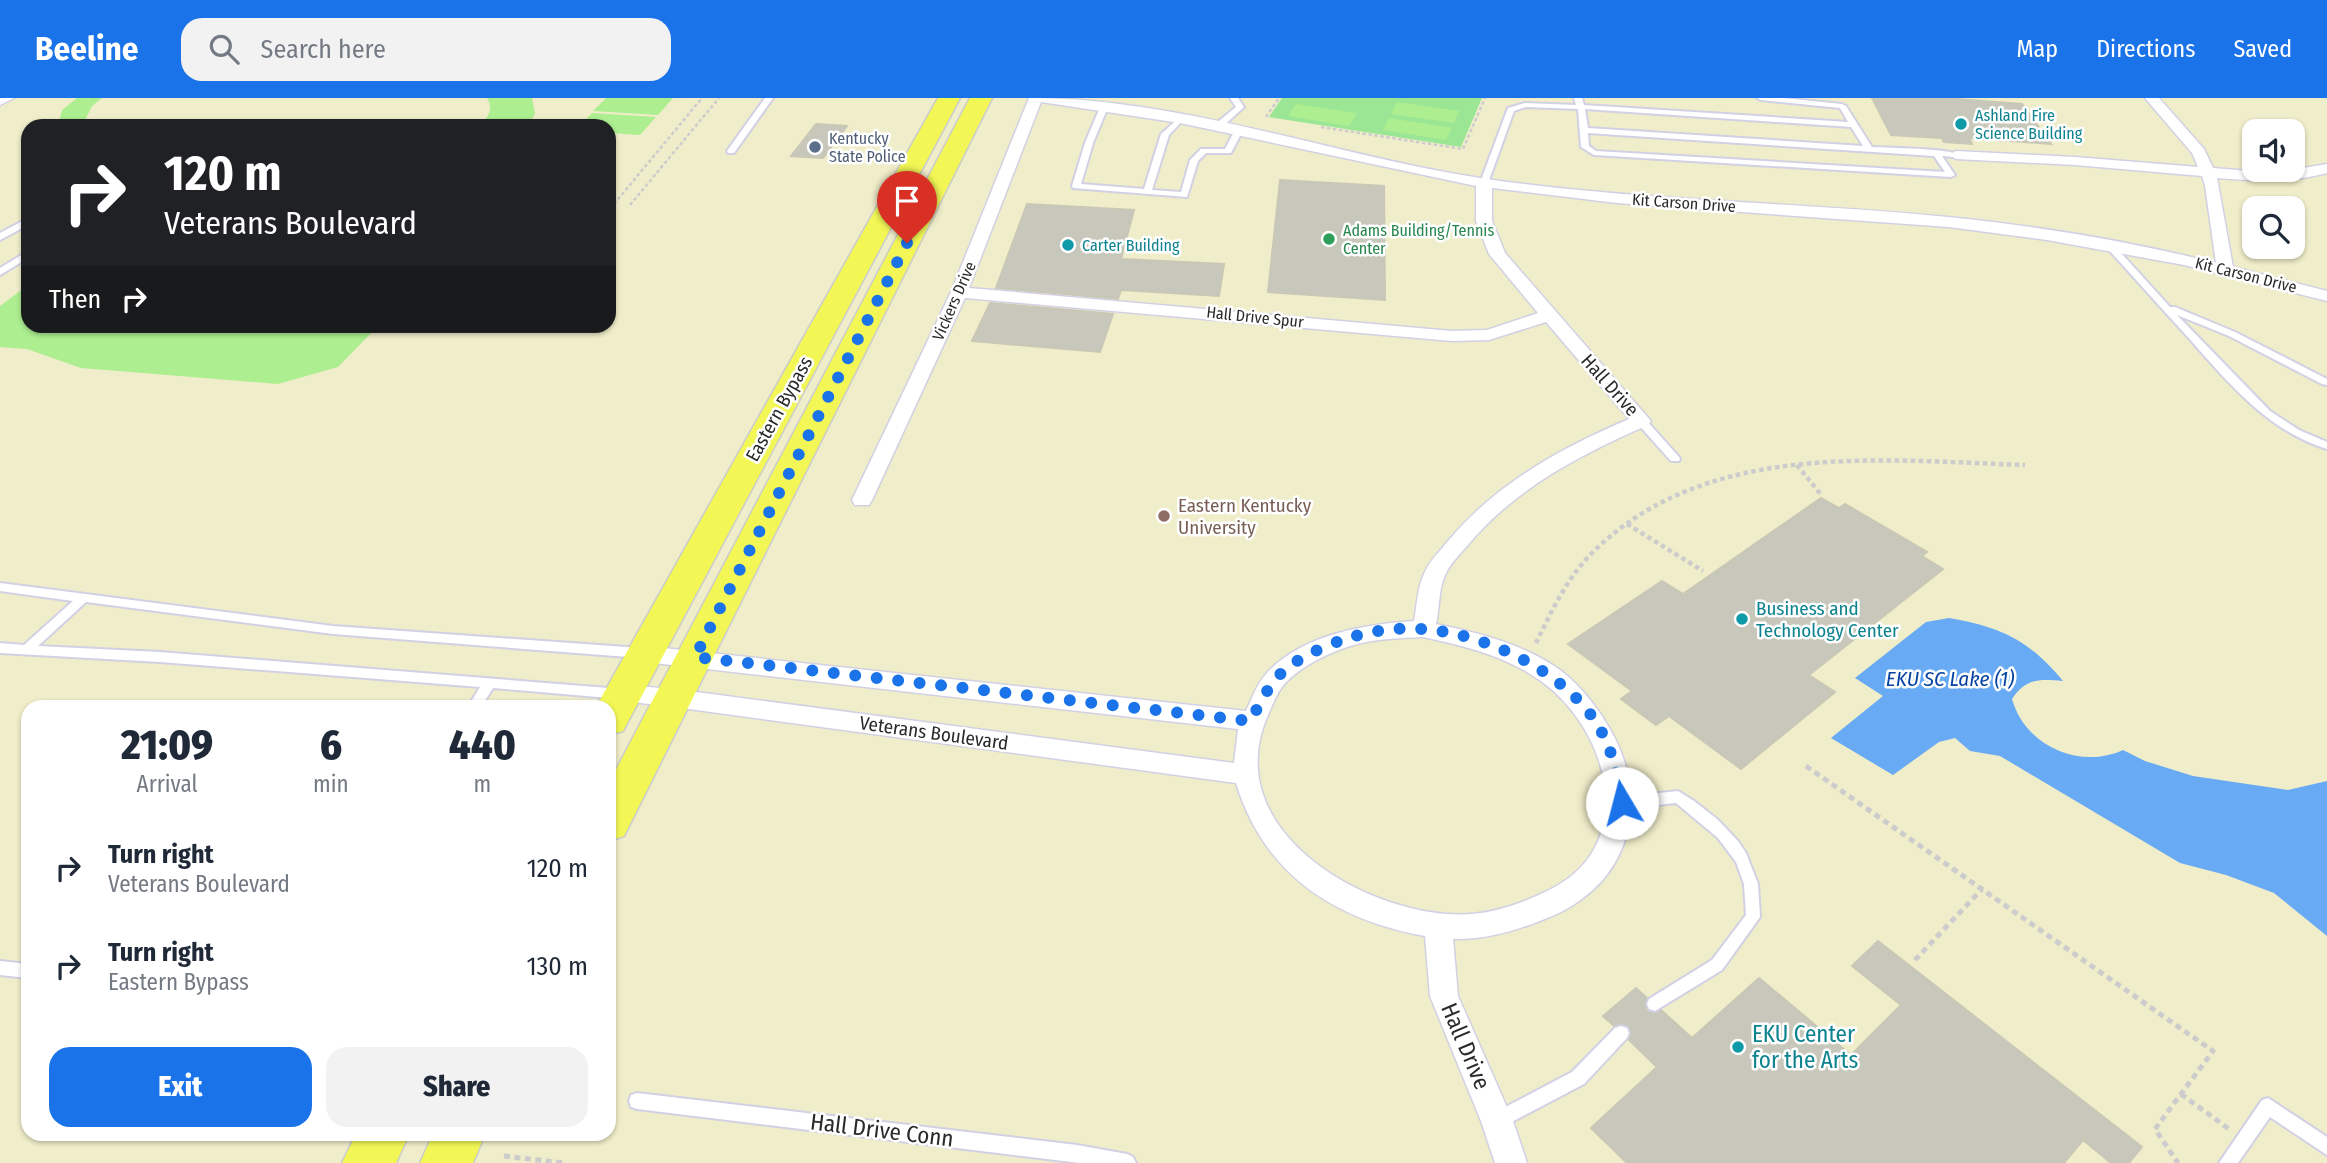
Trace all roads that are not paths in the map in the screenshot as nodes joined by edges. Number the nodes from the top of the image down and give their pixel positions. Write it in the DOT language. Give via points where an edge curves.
graph roads {
  1 [pos="7,98"];
  2 [pos="769,98"];
  3 [pos="949,98"];
  4 [pos="981,98"];
  5 [pos="1036,98"];
  6 [pos="1043,98"];
  7 [pos="1234,98"];
  8 [pos="1512,98"];
  9 [pos="1578,98"];
  10 [pos="1760,98"];
  11 [pos="2151,98"];
  12 [pos="0,101"];
  13 [pos="1552,105"];
  14 [pos="1104,107"];
  15 [pos="1581,107"];
  16 [pos="1511,110"];
  17 [pos="1180,119"];
  18 [pos="1854,125"];
  19 [pos="1217,127"];
  20 [pos="1584,130"];
  21 [pos="1238,132"];
  22 [pos="1869,149"];
  23 [pos="731,151"];
  24 [pos="1936,153"];
  25 [pos="1955,155"];
  26 [pos="2327,168"];
  27 [pos="2205,171"];
  28 [pos="1484,183"];
  29 [pos="1147,192"];
  30 [pos="21,225"];
  31 [pos="0,237"];
  32 [pos="2109,245"];
  33 [pos="21,258"];
  34 [pos="2225,269"];
  35 [pos="0,272"];
  36 [pos="959,292"];
  37 [pos="2327,296"];
  38 [pos="2166,306"];
  39 [pos="1548,315"];
  40 [pos="2326,382"];
  41 [pos="1641,421"];
  42 [pos="2327,446"];
  43 [pos="1675,459"];
  44 [pos="862,500"];
  45 [pos="0,587"];
  46 [pos="82,599"];
  47 [pos="1423,629"];
  48 [pos="0,648"];
  49 [pos="28,648"];
  50 [pos="645,654"];
  51 [pos="695,657"];
  52 [pos="489,684"];
  53 [pos="674,698"];
  54 [pos="479,700"];
  55 [pos="577,700"];
  56 [pos="616,707"];
  57 [pos="1250,721"];
  58 [pos="1245,774"];
  59 [pos="1622,803"];
  60 [pos="616,810"];
  61 [pos="1438,926"];
  62 [pos="0,968"];
  63 [pos="21,970"];
  64 [pos="1655,1004"];
  65 [pos="1621,1033"];
  66 [pos="637,1101"];
  67 [pos="1497,1121"];
  68 [pos="380,1141"];
  69 [pos="457,1141"];
  70 [pos="2327,1147"];
  71 [pos="368,1163"];
  72 [pos="446,1163"];
  73 [pos="1127,1163"];
  74 [pos="1511,1163"];
  75 [pos="2228,1163"];
  1 -- 12 [label="street"];
  2 -- 23 [label="lane"];
  3 -- 50 [label="main road, Eastern Bypass"];
  4 -- 51 [label="main road, Eastern Bypass"];
  5 -- 36 [label="street, Vickers Drive"];
  6 -- 14 [label="street, Kit Carson Drive"];
  7 -- 19 [label="lane" via="1240,107"];
  8 -- 16 [label="lane, Hall Drive"];
  9 -- 15 [label="lane"];
  10 -- 18 [label="lane" via="1835,103"];
  11 -- 27 [label="street" via="2199,152"];
  13 -- 15 [label="lane"];
  13 -- 16 [label="lane"];
  14 -- 17 [label="street, Kit Carson Drive"];
  14 -- 29 [label="lane" via="1076,186"];
  15 -- 18 [label="lane"];
  15 -- 20 [label="lane"];
  16 -- 28 [label="lane, Hall Drive"];
  17 -- 19 [label="street, Kit Carson Drive"];
  17 -- 29 [label="lane" via="1165,134"];
  18 -- 22 [label="lane"];
  19 -- 21 [label="street, Kit Carson Drive"];
  20 -- 22 [label="lane"];
  20 -- 24 [label="lane" via="1585,147 1594,153 1951,175"];
  21 -- 28 [label="street, Kit Carson Drive"];
  21 -- 29 [label="lane" via="1227,150 1204,151 1194,160 1184,195"];
  22 -- 24 [label="lane"];
  24 -- 25 [label="lane"];
  25 -- 27 [label="street"];
  26 -- 27 [label="street" via="2273,178"];
  27 -- 34 [label="street" via="2213,185"];
  28 -- 32 [label="street, Kit Carson Drive" via="1617,198 1949,222"];
  28 -- 39 [label="street, Hall Drive" via="1484,221 1492,246"];
  30 -- 31 [label="lane"];
  32 -- 34 [label="street, Kit Carson Drive"];
  32 -- 38 [label="lane"];
  33 -- 35 [label="lane"];
  34 -- 37 [label="street, Kit Carson Drive"];
  36 -- 39 [label="street, Hall Drive Spur" via="1452,336 1489,335"];
  36 -- 44 [label="street, Vickers Drive"];
  38 -- 40 [label="lane"];
  38 -- 42 [label="lane" via="2266,413"];
  39 -- 41 [label="street, Hall Drive"];
  41 -- 43 [label="lane"];
  41 -- 47 [label="street, Hall Drive" via="1570,454 1487,510 1437,569"];
  45 -- 46 [label="lane"];
  46 -- 49 [label="lane"];
  46 -- 50 [label="lane" via="332,630"];
  47 -- 57 [label="street" via="1372,631 1318,648 1275,678"];
  47 -- 59 [label="street" via="1481,641 1527,661 1567,689 1598,725 1616,763"];
  48 -- 49 [label="lane"];
  49 -- 52 [label="lane"];
  50 -- 51 [label="street"];
  50 -- 56 [label="main road, Eastern Bypass"];
  51 -- 53 [label="main road, Eastern Bypass"];
  51 -- 57 [label="street"];
  52 -- 54 [label="lane"];
  52 -- 55 [label="lane"];
  53 -- 56 [label="street, Veterans Boulevard"];
  53 -- 58 [label="street, Veterans Boulevard"];
  53 -- 60 [label="main road, Eastern Bypass"];
  57 -- 58 [label="street" via="1244,747"];
  58 -- 61 [label="street" via="1259,816 1287,856 1329,889 1381,914"];
  59 -- 61 [label="street" via="1618,827 1597,870 1556,904 1501,923"];
  59 -- 64 [label="lane" via="1678,797 1733,845 1751,881 1753,917 1717,965"];
  61 -- 67 [label="street, Hall Drive" via="1444,996"];
  62 -- 63 [label="lane"];
  65 -- 67 [label="lane" via="1578,1078"];
  66 -- 73 [label="lane, Hall Drive Conn"];
  67 -- 74 [label="street, Hall Drive"];
  68 -- 71 [label="main road"];
  69 -- 72 [label="main road"];
  70 -- 75 [label="lane" via="2268,1106"];
}
